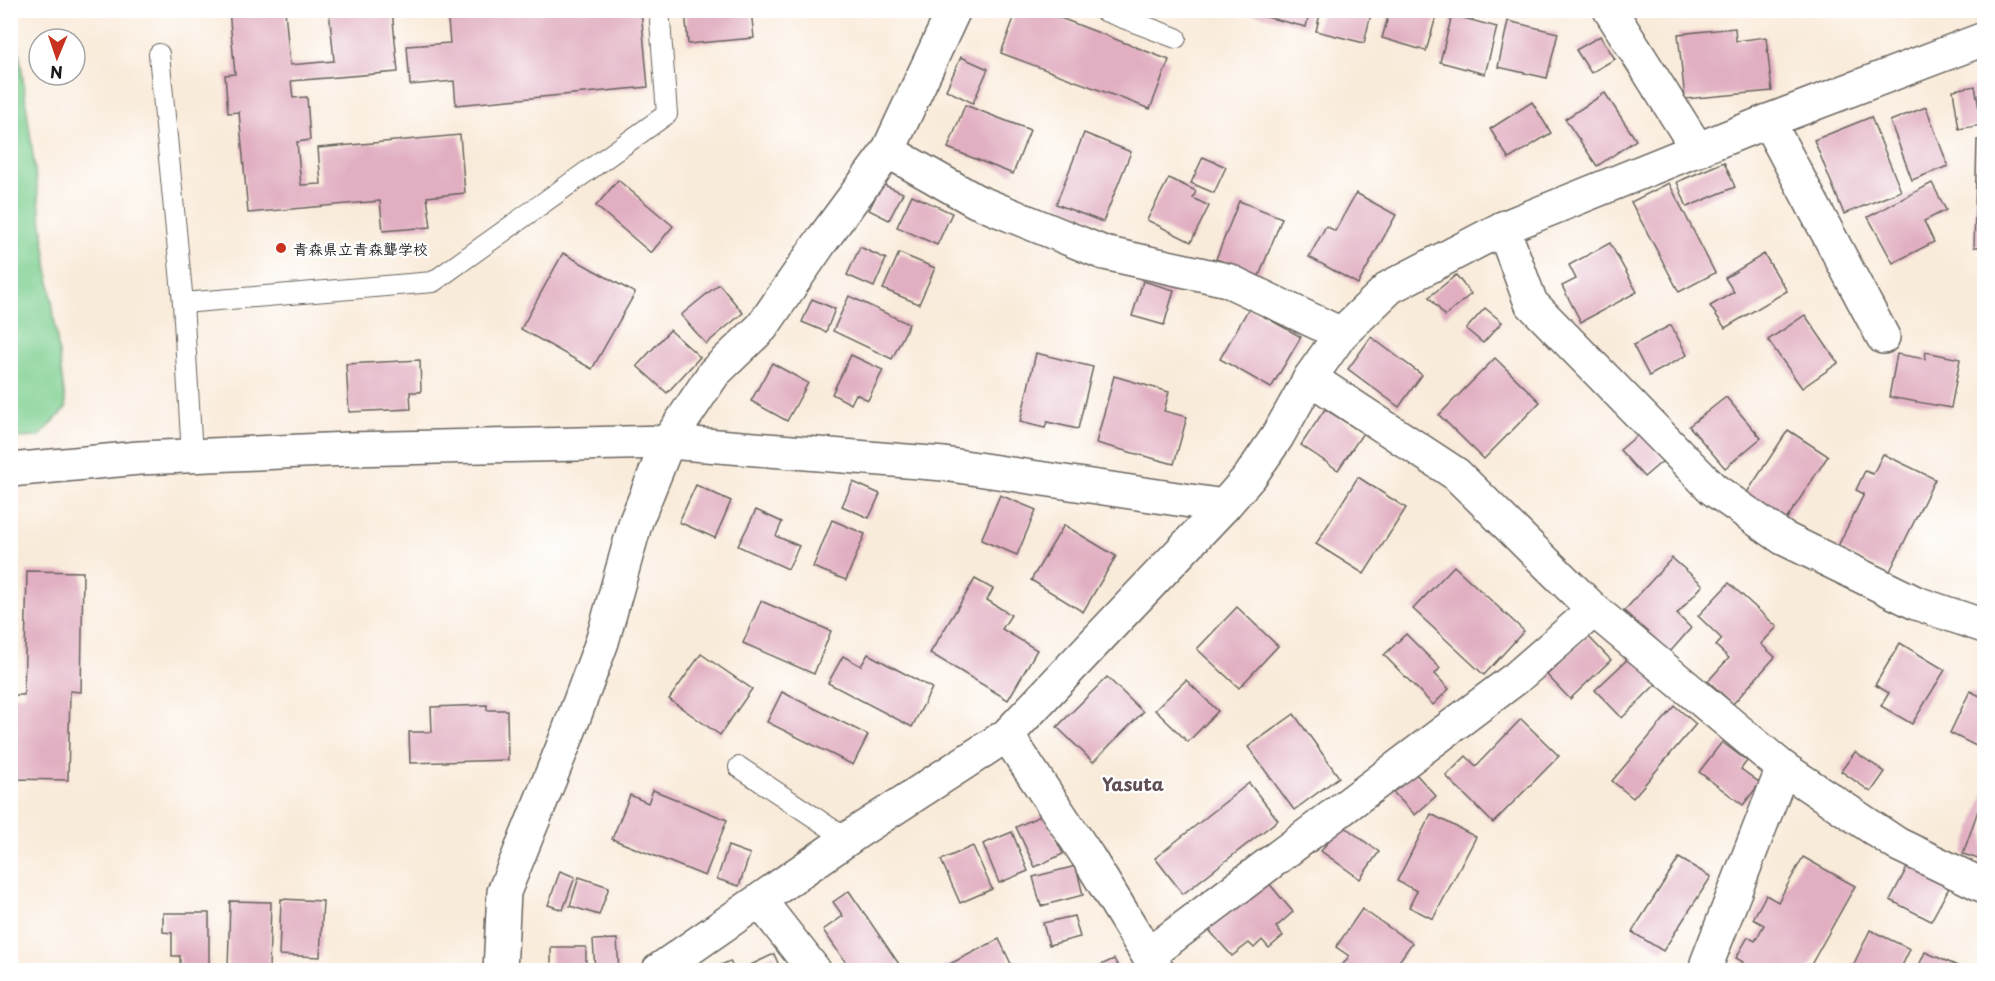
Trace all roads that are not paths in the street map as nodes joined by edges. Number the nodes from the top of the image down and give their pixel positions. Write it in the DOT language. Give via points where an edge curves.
graph roads {
  1 [pos="954,10"];
  2 [pos="1102,10"];
  3 [pos="1610,10"];
  4 [pos="660,21"];
  5 [pos="1176,38"];
  6 [pos="1984,39"];
  7 [pos="159,54"];
  8 [pos="1768,121"];
  9 [pos="1698,150"];
  10 [pos="888,151"];
  11 [pos="1503,228"];
  12 [pos="183,303"];
  13 [pos="1341,334"];
  14 [pos="1883,337"];
  15 [pos="1310,378"];
  16 [pos="668,442"];
  17 [pos="192,456"];
  18 [pos="10,470"];
  19 [pos="1224,506"];
  20 [pos="1593,610"];
  21 [pos="1984,626"];
  22 [pos="1007,735"];
  23 [pos="739,766"];
  24 [pos="1783,768"];
  25 [pos="847,839"];
  26 [pos="1984,886"];
  27 [pos="760,901"];
  28 [pos="1153,963"];
  29 [pos="500,970"];
  30 [pos="659,970"];
  31 [pos="814,970"];
  32 [pos="1709,970"];
  1 -- 10 [label="street"];
  2 -- 5 [label="lane"];
  3 -- 9 [label="street"];
  4 -- 12 [label="lane" via="667,114 434,282"];
  6 -- 8 [label="street"];
  7 -- 12 [label="lane"];
  8 -- 9 [label="street"];
  8 -- 14 [label="street"];
  9 -- 11 [label="street"];
  10 -- 13 [label="street" via="976,201 1104,253 1227,280"];
  10 -- 16 [label="street" via="762,327 714,373"];
  11 -- 13 [label="street" via="1390,287"];
  11 -- 21 [label="street" via="1531,303 1713,489 1783,538 1916,603"];
  12 -- 17 [label="lane"];
  13 -- 15 [label="street"];
  15 -- 19 [label="street" via="1277,437"];
  15 -- 20 [label="street" via="1456,474"];
  16 -- 17 [label="street"];
  16 -- 19 [label="street" via="944,464"];
  16 -- 29 [label="street" via="636,520 602,642 504,892"];
  17 -- 18 [label="street"];
  19 -- 22 [label="street"];
  20 -- 24 [label="street"];
  20 -- 28 [label="street" via="1516,678"];
  22 -- 25 [label="street"];
  22 -- 28 [label="street"];
  23 -- 25 [label="lane"];
  24 -- 26 [label="street" via="1898,844"];
  24 -- 32 [label="street" via="1707,963"];
  25 -- 27 [label="street"];
  27 -- 30 [label="street"];
  27 -- 31 [label="street"];
}
